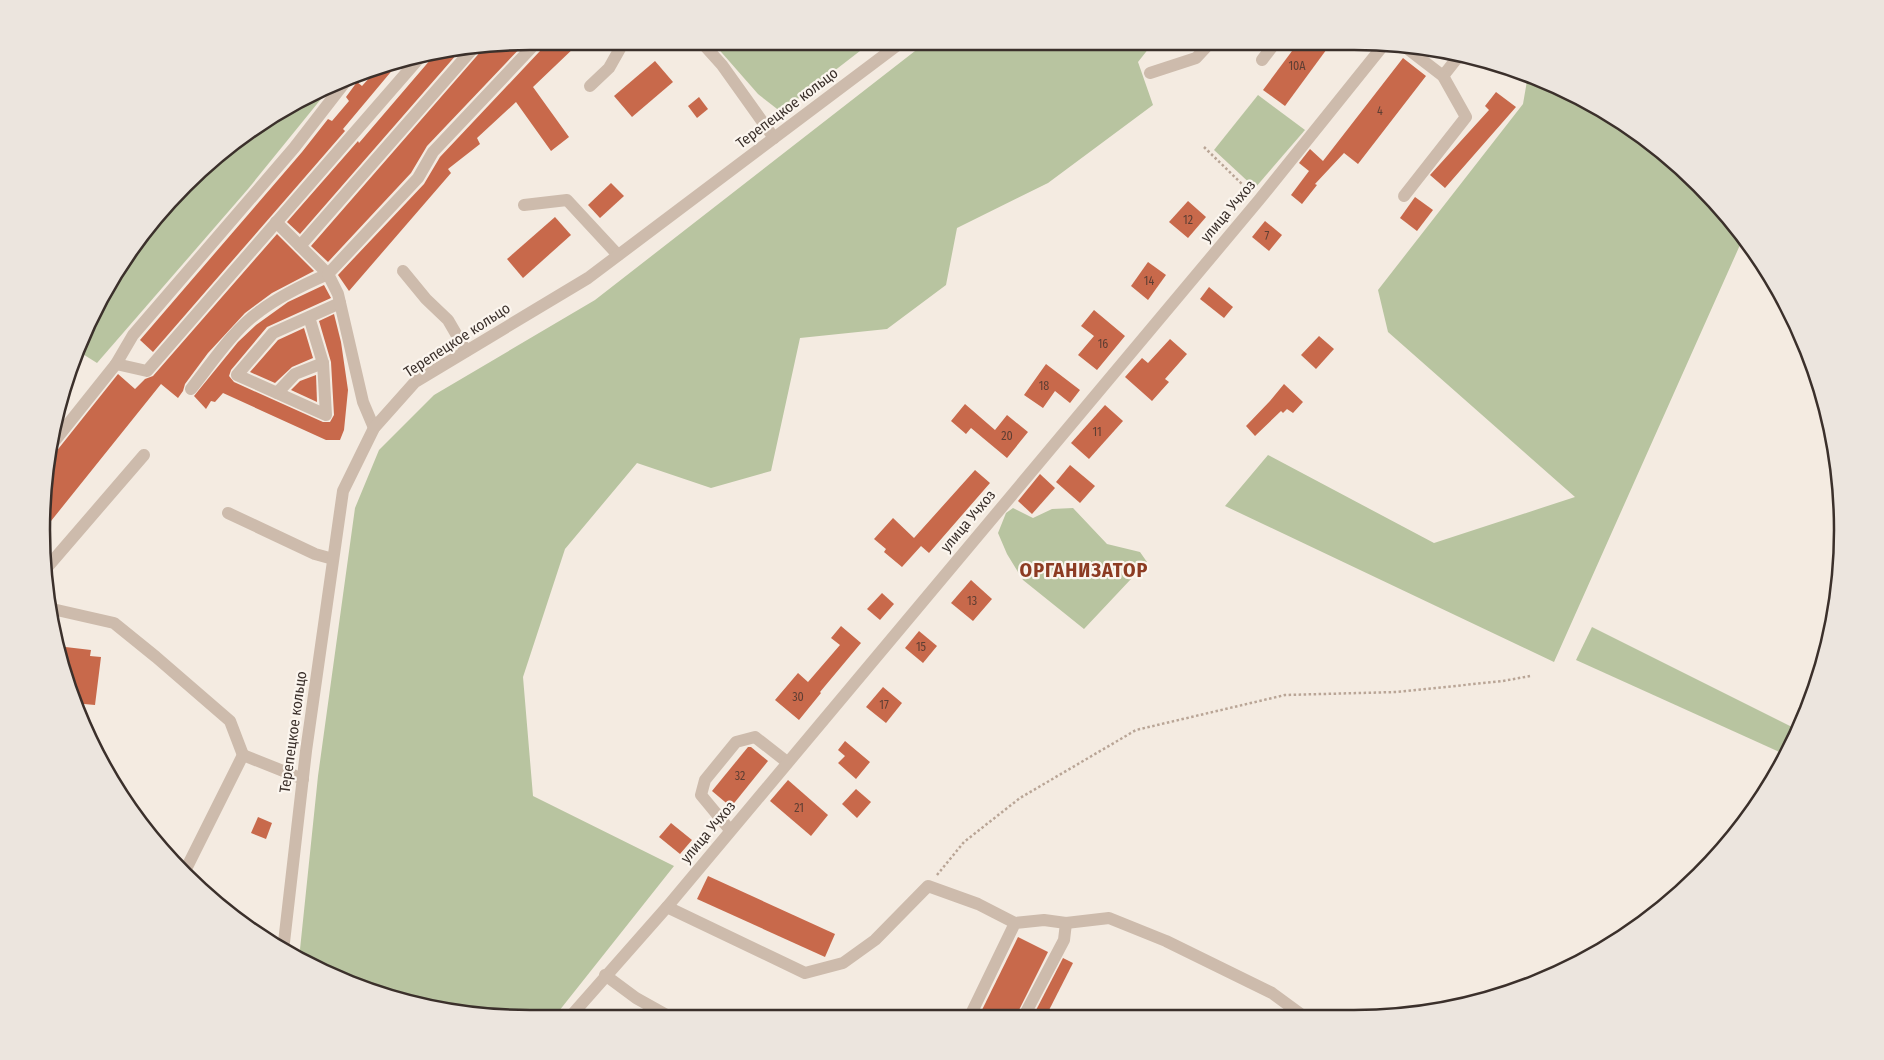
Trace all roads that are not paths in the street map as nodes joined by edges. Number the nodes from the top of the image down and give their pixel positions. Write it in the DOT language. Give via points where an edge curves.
graph roads {
  1 [pos="529,50"];
  2 [pos="619,50"];
  3 [pos="708,50"];
  4 [pos="891,50"];
  5 [pos="1203,50"];
  6 [pos="1270,50"];
  7 [pos="1379,51"];
  8 [pos="469,54"];
  9 [pos="1414,54"];
  10 [pos="1262,60"];
  11 [pos="1455,61"];
  12 [pos="414,64"];
  13 [pos="1150,73"];
  14 [pos="1444,76"];
  15 [pos="590,86"];
  16 [pos="340,90"];
  17 [pos="774,138"];
  18 [pos="1404,196"];
  19 [pos="524,205"];
  20 [pos="276,222"];
  21 [pos="300,246"];
  22 [pos="618,255"];
  23 [pos="402,271"];
  24 [pos="328,274"];
  25 [pos="340,303"];
  26 [pos="309,317"];
  27 [pos="466,351"];
  28 [pos="116,364"];
  29 [pos="322,364"];
  30 [pos="191,388"];
  31 [pos="277,393"];
  32 [pos="374,428"];
  33 [pos="59,435"];
  34 [pos="144,455"];
  35 [pos="228,513"];
  36 [pos="334,559"];
  37 [pos="51,563"];
  38 [pos="57,610"];
  39 [pos="243,755"];
  40 [pos="787,762"];
  41 [pos="303,780"];
  42 [pos="730,830"];
  43 [pos="187,866"];
  44 [pos="666,907"];
  45 [pos="1015,923"];
  46 [pos="1066,923"];
  47 [pos="284,942"];
  48 [pos="605,975"];
  49 [pos="577,1010"];
  50 [pos="657,1010"];
  51 [pos="973,1010"];
  52 [pos="1027,1010"];
  53 [pos="1295,1010"];
  1 -- 24 [label="street" via="433,152 418,178"];
  2 -- 15 [label="street" via="609,68"];
  3 -- 17 [label="street"];
  4 -- 17 [label="street, Терепецкое кольцо"];
  5 -- 13 [label="street" via="1196,58"];
  6 -- 10 [label="street"];
  7 -- 40 [label="street, улица Учхоз" via="1259,200"];
  8 -- 21 [label="street"];
  9 -- 14 [label="street"];
  11 -- 14 [label="street"];
  12 -- 20 [label="street"];
  14 -- 18 [label="street" via="1466,118"];
  16 -- 28 [label="street" via="134,335"];
  17 -- 22 [label="street, Терепецкое кольцо"];
  19 -- 22 [label="street" via="567,200"];
  20 -- 21 [label="street"];
  20 -- 28 [label="street" via="147,371"];
  21 -- 24 [label="street"];
  22 -- 27 [label="street, Терепецкое кольцо" via="588,278"];
  23 -- 27 [label="street" via="448,320"];
  24 -- 25 [label="street"];
  24 -- 30 [label="street" via="259,311 237,332"];
  25 -- 26 [label="street"];
  25 -- 32 [label="street" via="362,402"];
  26 -- 29 [label="street"];
  26 -- 31 [label="street" via="273,333 237,375"];
  27 -- 32 [label="street, Терепецкое кольцо" via="415,382"];
  28 -- 33 [label="street"];
  29 -- 31 [label="street" via="295,374"];
  29 -- 31 [label="street" via="326,415"];
  32 -- 36 [label="street, Терепецкое кольцо" via="343,491"];
  34 -- 37 [label="street"];
  35 -- 36 [label="street" via="315,554"];
  36 -- 41 [label="street, Терепецкое кольцо"];
  38 -- 39 [label="street" via="114,623 230,721"];
  39 -- 41 [label="street"];
  39 -- 43 [label="street"];
  40 -- 42 [label="street, улица Учхоз"];
  40 -- 42 [label="street" via="755,737 736,742 705,780 701,796"];
  41 -- 47 [label="street, Терепецкое кольцо"];
  42 -- 44 [label="street, улица Учхоз"];
  44 -- 45 [label="street" via="805,973 843,964 875,940 928,886 978,904"];
  44 -- 48 [label="street, улица Учхоз"];
  45 -- 46 [label="street" via="1044,920"];
  45 -- 51 [label="street"];
  46 -- 52 [label="street" via="1064,940"];
  46 -- 53 [label="street" via="1109,918 1166,941 1272,993"];
  48 -- 49 [label="street, улица Учхоз"];
  48 -- 50 [label="street"];
}
